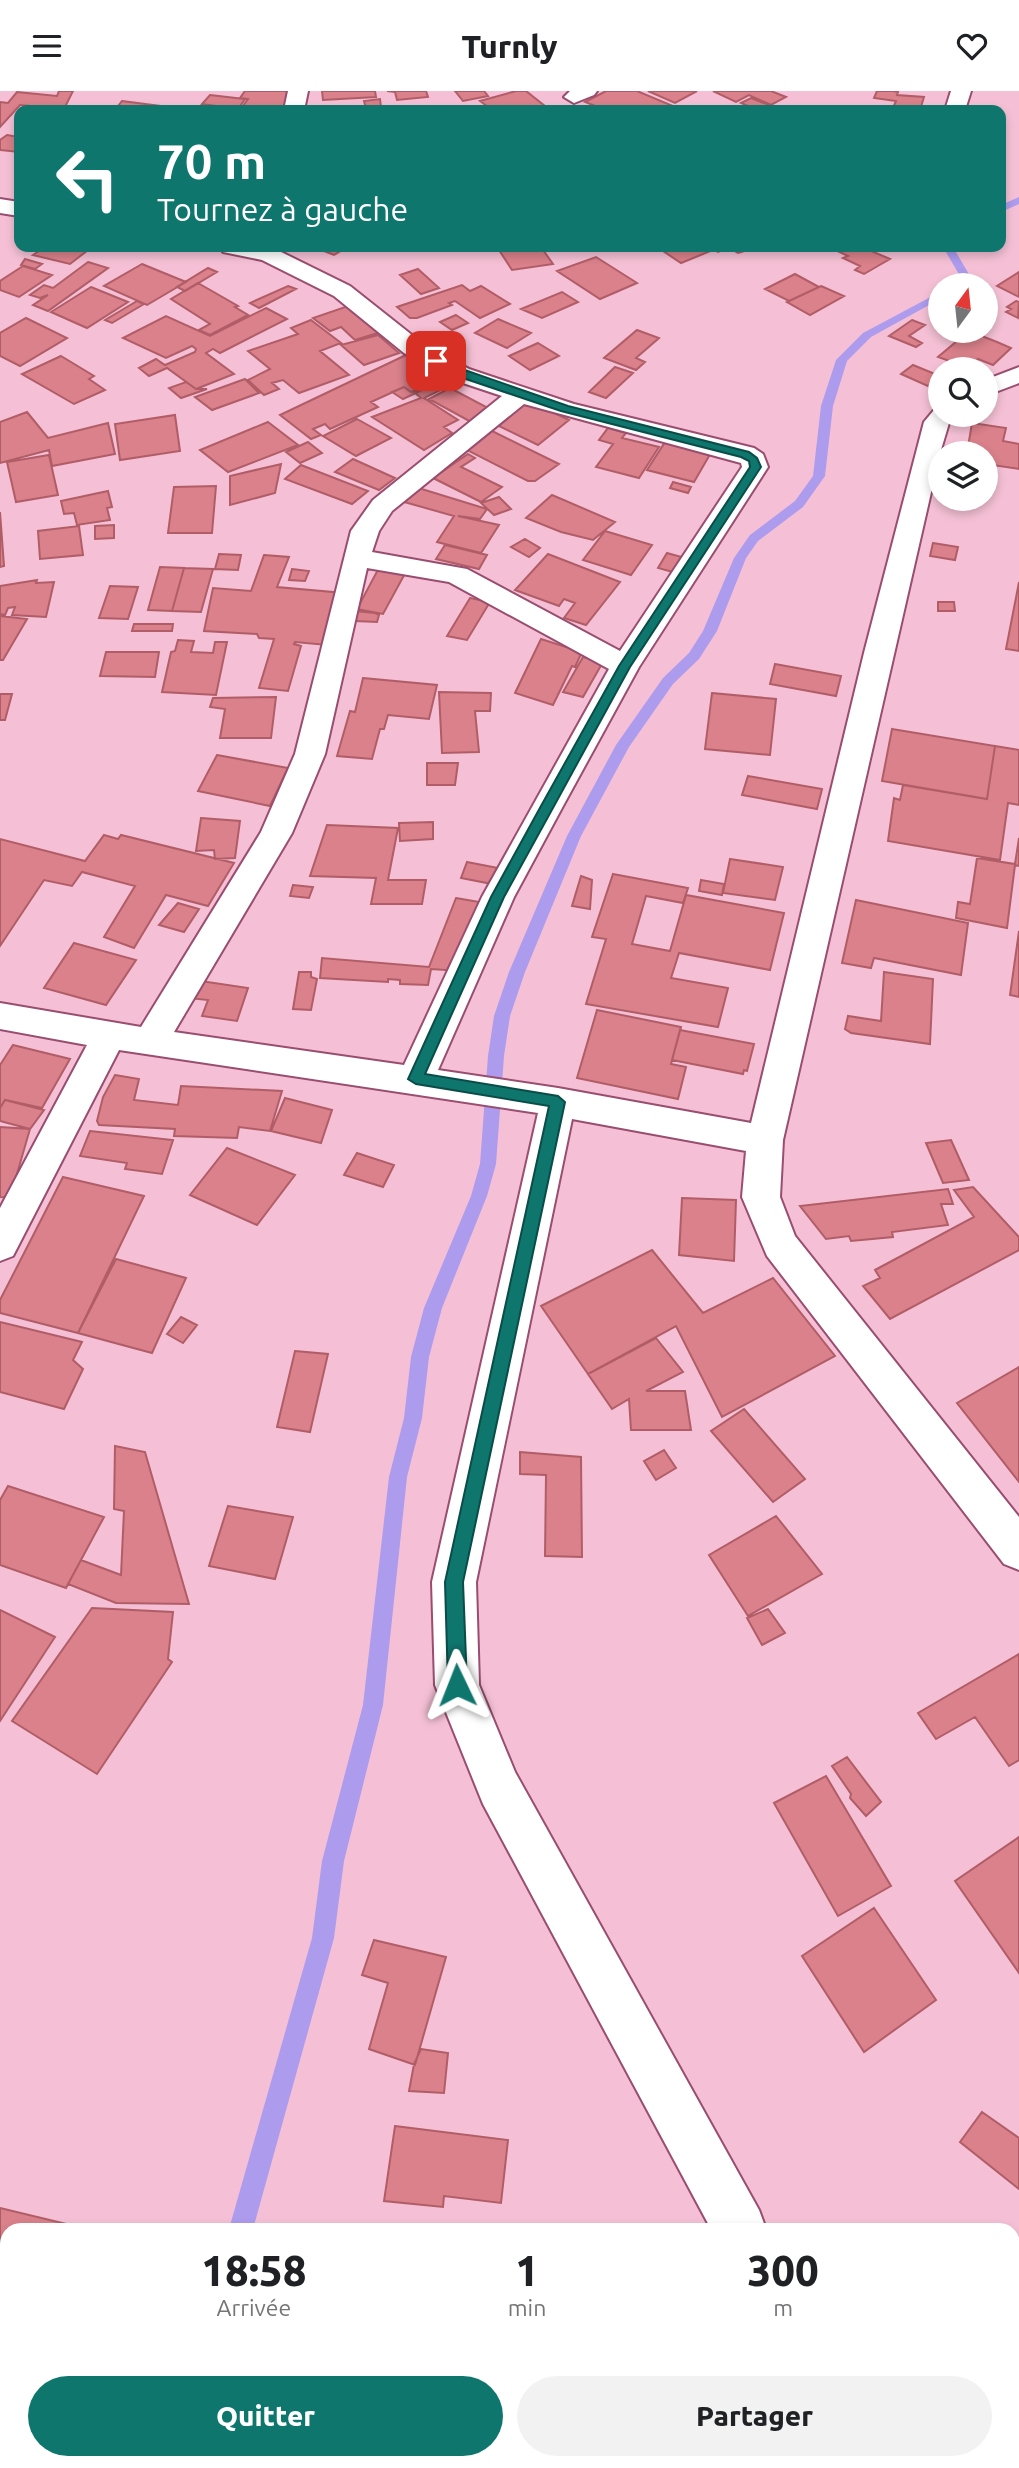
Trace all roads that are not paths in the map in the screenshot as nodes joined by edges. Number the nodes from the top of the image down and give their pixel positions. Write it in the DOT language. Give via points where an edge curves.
graph roads {
  1 [pos="273,252"];
  2 [pos="1019,374"];
  3 [pos="998,383"];
  4 [pos="520,394"];
  5 [pos="936,427"];
  6 [pos="356,558"];
  7 [pos="625,666"];
  8 [pos="0,1016"];
  9 [pos="110,1034"];
  10 [pos="150,1042"];
  11 [pos="416,1079"];
  12 [pos="558,1102"];
  13 [pos="765,1140"];
  14 [pos="0,1245"];
  15 [pos="1019,1550"];
  16 [pos="737,2223"];
  1 -- 4 [label="street" via="342,291 412,348 460,374"];
  2 -- 3 [label="street"];
  4 -- 6 [label="street" via="382,506 365,531"];
  4 -- 7 [label="street" via="754,460 755,467"];
  5 -- 13 [label="street" via="878,653"];
  6 -- 7 [label="street" via="457,575"];
  6 -- 10 [label="street" via="310,754 276,833"];
  7 -- 11 [label="street" via="498,897"];
  8 -- 9 [label="street"];
  9 -- 10 [label="street"];
  9 -- 14 [label="street"];
  10 -- 11 [label="street"];
  11 -- 12 [label="street"];
  12 -- 13 [label="street"];
  12 -- 16 [label="street" via="454,1582 457,1685 499,1788"];
  13 -- 15 [label="street" via="761,1197 780,1245"];
}
